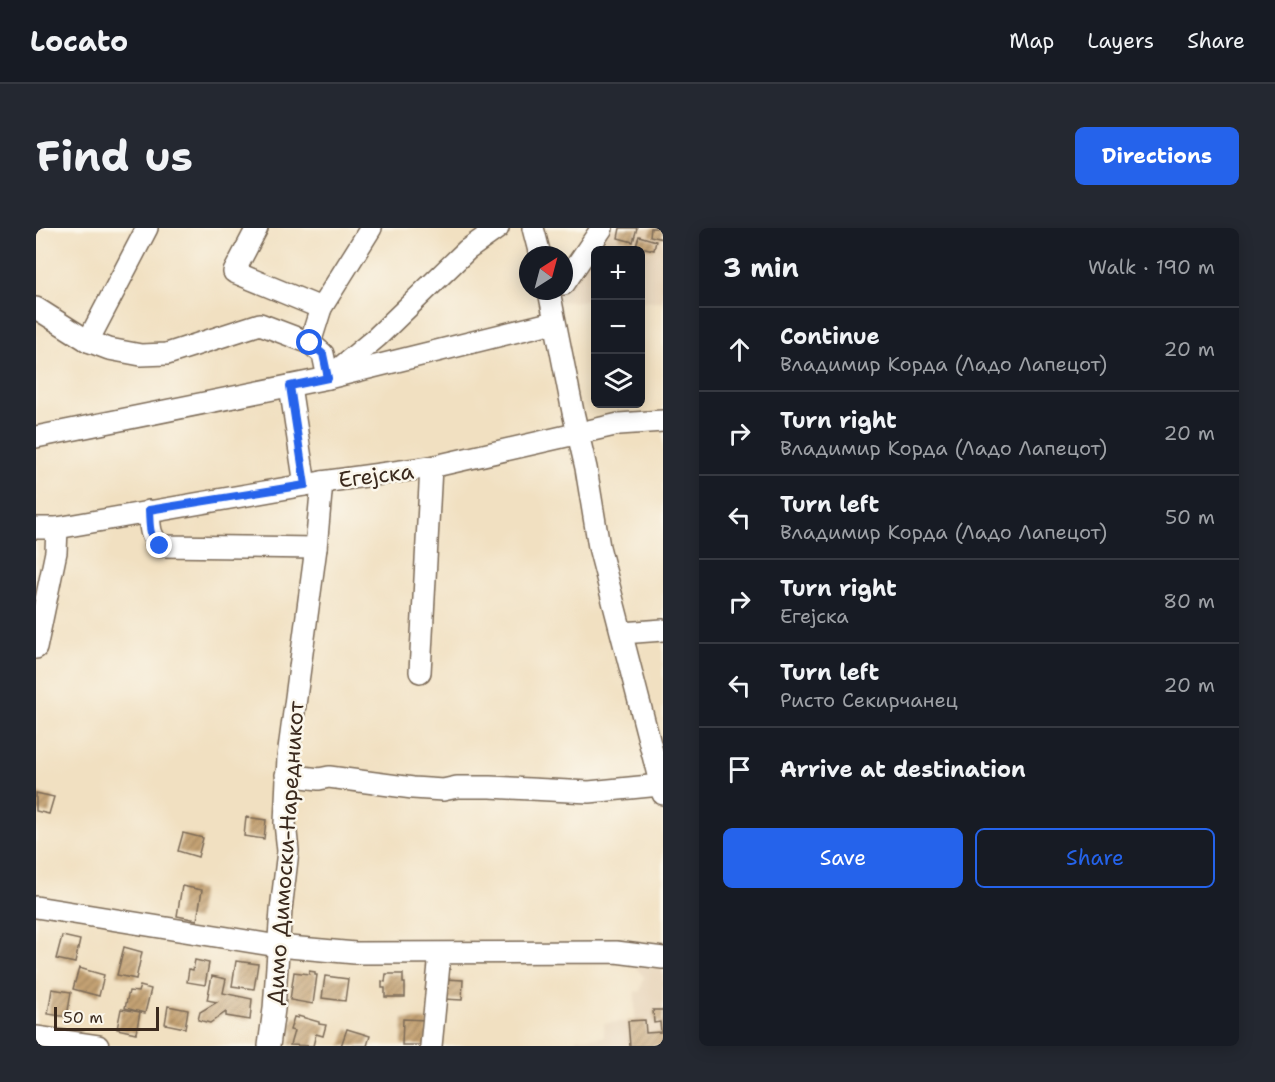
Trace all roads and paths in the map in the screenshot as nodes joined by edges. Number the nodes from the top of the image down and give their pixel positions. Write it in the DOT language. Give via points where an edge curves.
graph roads {
  1 [pos="147,228"];
  2 [pos="257,228"];
  3 [pos="371,228"];
  4 [pos="498,228"];
  5 [pos="533,228"];
  6 [pos="602,228"];
  7 [pos="538,246"];
  8 [pos="573,271"];
  9 [pos="554,301"];
  10 [pos="36,308"];
  11 [pos="321,308"];
  12 [pos="88,341"];
  13 [pos="310,343"];
  14 [pos="328,378"];
  15 [pos="290,386"];
  16 [pos="663,421"];
  17 [pos="578,433"];
  18 [pos="36,437"];
  19 [pos="432,467"];
  20 [pos="314,483"];
  21 [pos="149,510"];
  22 [pos="46,528"];
  23 [pos="316,548"];
  24 [pos="663,630"];
  25 [pos="622,633"];
  26 [pos="36,648"];
  27 [pos="420,672"];
  28 [pos="286,775"];
  29 [pos="662,790"];
  30 [pos="36,907"];
  31 [pos="278,946"];
  32 [pos="440,954"];
  33 [pos="639,955"];
  34 [pos="663,958"];
  35 [pos="663,970"];
  36 [pos="36,1036"];
  37 [pos="98,1046"];
  38 [pos="269,1046"];
  39 [pos="431,1046"];
  1 -- 12 [label="street"];
  2 -- 11 [label="street" via="234,272"];
  3 -- 11 [label="street"];
  4 -- 14 [label="street" via="467,250 377,337"];
  5 -- 7 [label="street"];
  6 -- 8 [label="street"];
  9 -- 14 [label="street"];
  9 -- 17 [label="street"];
  10 -- 12 [label="street"];
  11 -- 13 [label="street"];
  12 -- 13 [label="street" via="141,356 167,354 260,324"];
  13 -- 14 [label="street" via="323,354"];
  14 -- 15 [label="street"];
  15 -- 18 [label="street"];
  15 -- 20 [label="street, Димо Димоски-Наредникот"];
  16 -- 17 [label="street, Егејска" via="619,424"];
  17 -- 19 [label="street, Егејска"];
  17 -- 25 [label="street" via="599,547"];
  19 -- 20 [label="street, Егејска"];
  19 -- 27 [label="street, Егејска"];
  20 -- 21 [label="street, Егејска"];
  20 -- 23 [label="street, Димо Димоски-Наредникот"];
  21 -- 22 [label="street, Егејска"];
  21 -- 23 [label="street" via="150,533 160,546"];
  22 -- 26 [label="street" via="56,552"];
  23 -- 28 [label="street, Димо Димоски-Наредникот"];
  24 -- 25 [label="street"];
  25 -- 29 [label="street"];
  28 -- 29 [label="street" via="443,790"];
  28 -- 31 [label="street, Димо Димоски-Наредникот" via="288,851"];
  30 -- 31 [label="street"];
  31 -- 32 [label="street" via="356,953"];
  31 -- 38 [label="street, Димо Димоски-Наредникот"];
  32 -- 33 [label="street"];
  32 -- 39 [label="street"];
  33 -- 34 [label="street"];
  33 -- 35 [label="street"];
  36 -- 37 [label="street"];
}
